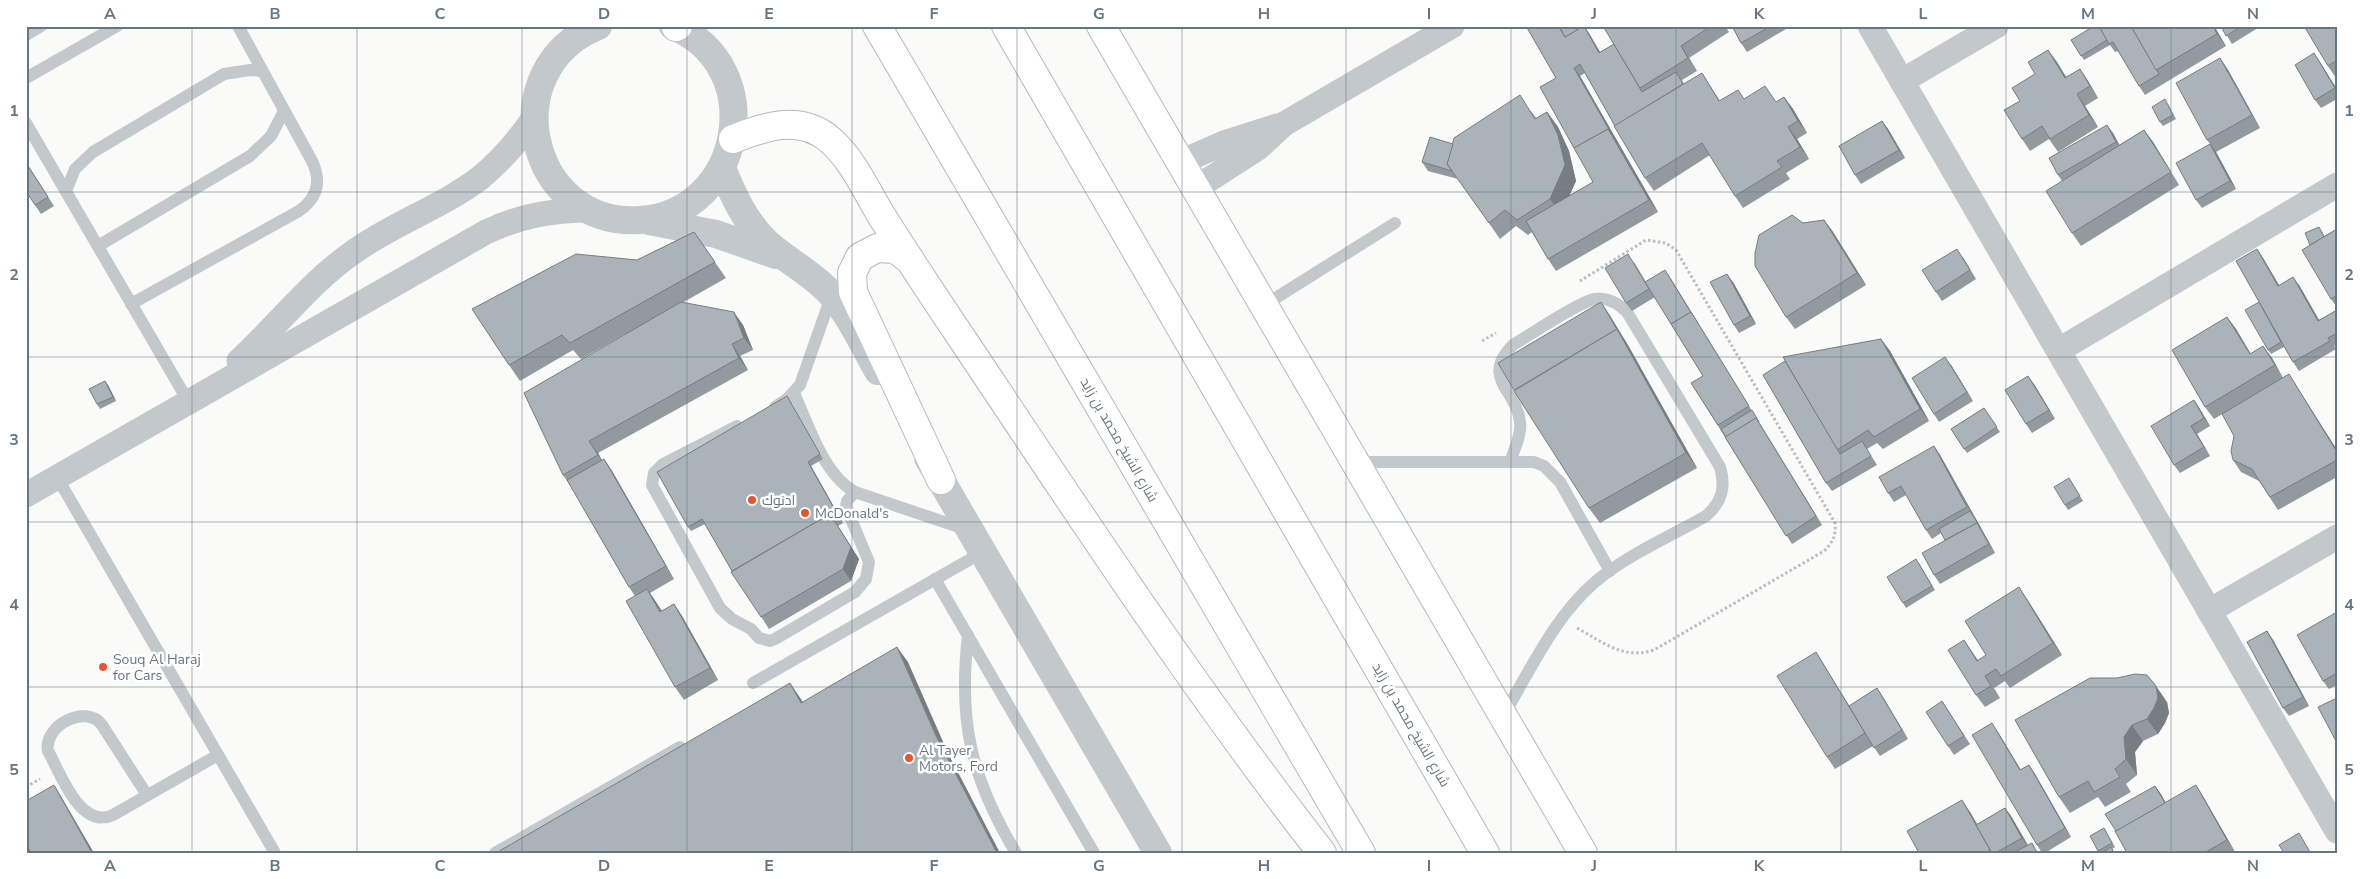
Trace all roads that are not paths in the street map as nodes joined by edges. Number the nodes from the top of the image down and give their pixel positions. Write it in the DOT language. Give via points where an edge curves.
graph roads {
  1 [pos="41,26"];
  2 [pos="117,26"];
  3 [pos="238,26"];
  4 [pos="598,26"];
  5 [pos="877,26"];
  6 [pos="1006,26"];
  7 [pos="1101,26"];
  8 [pos="1452,26"];
  9 [pos="1870,26"];
  10 [pos="1996,26"];
  11 [pos="676,27"];
  12 [pos="26,35"];
  13 [pos="568,37"];
  14 [pos="262,71"];
  15 [pos="26,78"];
  16 [pos="1902,81"];
  17 [pos="284,112"];
  18 [pos="533,119"];
  19 [pos="26,123"];
  20 [pos="1284,124"];
  21 [pos="733,139"];
  22 [pos="1181,162"];
  23 [pos="722,168"];
  24 [pos="2337,185"];
  25 [pos="1196,188"];
  26 [pos="66,191"];
  27 [pos="590,210"];
  28 [pos="640,220"];
  29 [pos="1395,223"];
  30 [pos="98,246"];
  31 [pos="789,260"];
  32 [pos="910,260"];
  33 [pos="832,294"];
  34 [pos="131,304"];
  35 [pos="1264,306"];
  36 [pos="2059,350"];
  37 [pos="794,393"];
  38 [pos="188,402"];
  39 [pos="763,413"];
  40 [pos="746,421"];
  41 [pos="1511,460"];
  42 [pos="1355,462"];
  43 [pos="57,477"];
  44 [pos="941,480"];
  45 [pos="855,492"];
  46 [pos="26,495"];
  47 [pos="2337,536"];
  48 [pos="976,541"];
  49 [pos="1610,571"];
  50 [pos="935,579"];
  51 [pos="2209,611"];
  52 [pos="968,635"];
  53 [pos="753,683"];
  54 [pos="1503,716"];
  55 [pos="688,742"];
  56 [pos="218,755"];
  57 [pos="147,795"];
  58 [pos="2337,831"];
  59 [pos="275,853"];
  60 [pos="495,853"];
  61 [pos="1016,853"];
  62 [pos="1094,853"];
  63 [pos="1158,853"];
  64 [pos="1322,853"];
  65 [pos="1361,853"];
  66 [pos="1485,853"];
  67 [pos="1583,853"];
  1 -- 12 [label="lane"];
  2 -- 15 [label="lane"];
  3 -- 14 [label="lane"];
  4 -- 13 [label="street"];
  5 -- 65 [label="main road, شارع الشيخ محمد بن زايد"];
  6 -- 66 [label="main road, شارع الشيخ محمد بن زايد"];
  7 -- 22 [label="main road"];
  8 -- 20 [label="street"];
  9 -- 16 [label="street"];
  10 -- 16 [label="street"];
  11 -- 21 [label="street" via="699,42 717,62 729,86 735,112"];
  13 -- 18 [label="street" via="537,92"];
  14 -- 17 [label="lane"];
  14 -- 26 [label="lane" via="224,74 93,152 75,169"];
  16 -- 36 [label="street"];
  17 -- 30 [label="lane" via="271,136 250,156"];
  17 -- 34 [label="lane" via="317,172 315,194 308,204"];
  18 -- 27 [label="street" via="537,146 548,172 566,194"];
  18 -- 38 [label="street" via="499,161 479,179 385,231 326,273 266,336"];
  19 -- 26 [label="lane"];
  20 -- 22 [label="street" via="1239,137"];
  20 -- 25 [label="street" via="1258,148"];
  21 -- 23 [label="street"];
  21 -- 32 [label="main road" via="766,126 788,123 808,127 827,137 842,152"];
  22 -- 25 [label="main road"];
  23 -- 28 [label="street" via="707,188 688,204 665,215"];
  23 -- 31 [label="street" via="748,220"];
  24 -- 36 [label="street"];
  25 -- 35 [label="main road"];
  26 -- 30 [label="lane"];
  27 -- 28 [label="street" via="614,218"];
  27 -- 38 [label="street" via="536,213 486,232"];
  28 -- 31 [label="street" via="716,234"];
  29 -- 35 [label="lane"];
  30 -- 34 [label="lane"];
  31 -- 33 [label="street"];
  32 -- 44 [label="main road" via="895,249 876,248 860,257 852,273 853,292"];
  32 -- 64 [label="main road" via="1132,592"];
  33 -- 37 [label="lane" via="804,375"];
  33 -- 44 [label="street"];
  34 -- 38 [label="lane"];
  35 -- 42 [label="main road"];
  36 -- 51 [label="street"];
  37 -- 39 [label="lane"];
  37 -- 45 [label="lane" via="829,468 844,486"];
  38 -- 43 [label="street"];
  40 -- 45 [label="lane" via="663,464 654,473 652,486 720,608 759,638 775,639 855,592 866,579 869,562 846,507 846,501"];
  41 -- 42 [label="lane"];
  41 -- 49 [label="lane" via="1534,462 1553,473"];
  41 -- 49 [label="lane" via="1520,423 1517,410 1500,378 1501,361 1506,352 1589,300 1606,299 1621,306 1720,467 1723,489 1720,499 1706,516"];
  42 -- 54 [label="main road"];
  43 -- 46 [label="street"];
  43 -- 56 [label="lane"];
  44 -- 48 [label="street"];
  45 -- 48 [label="lane"];
  47 -- 51 [label="street"];
  48 -- 50 [label="lane"];
  48 -- 63 [label="street"];
  49 -- 54 [label="lane" via="1581,595 1562,619"];
  50 -- 52 [label="lane"];
  50 -- 53 [label="lane"];
  51 -- 58 [label="street"];
  52 -- 61 [label="lane" via="964,710 970,747 991,809"];
  52 -- 62 [label="lane"];
  54 -- 67 [label="main road"];
  55 -- 60 [label="lane"];
  56 -- 57 [label="lane"];
  56 -- 59 [label="lane"];
  57 -- 57 [label="lane" via="108,817 97,818 87,814 79,806 48,751 52,732 80,716 95,718"];
}
